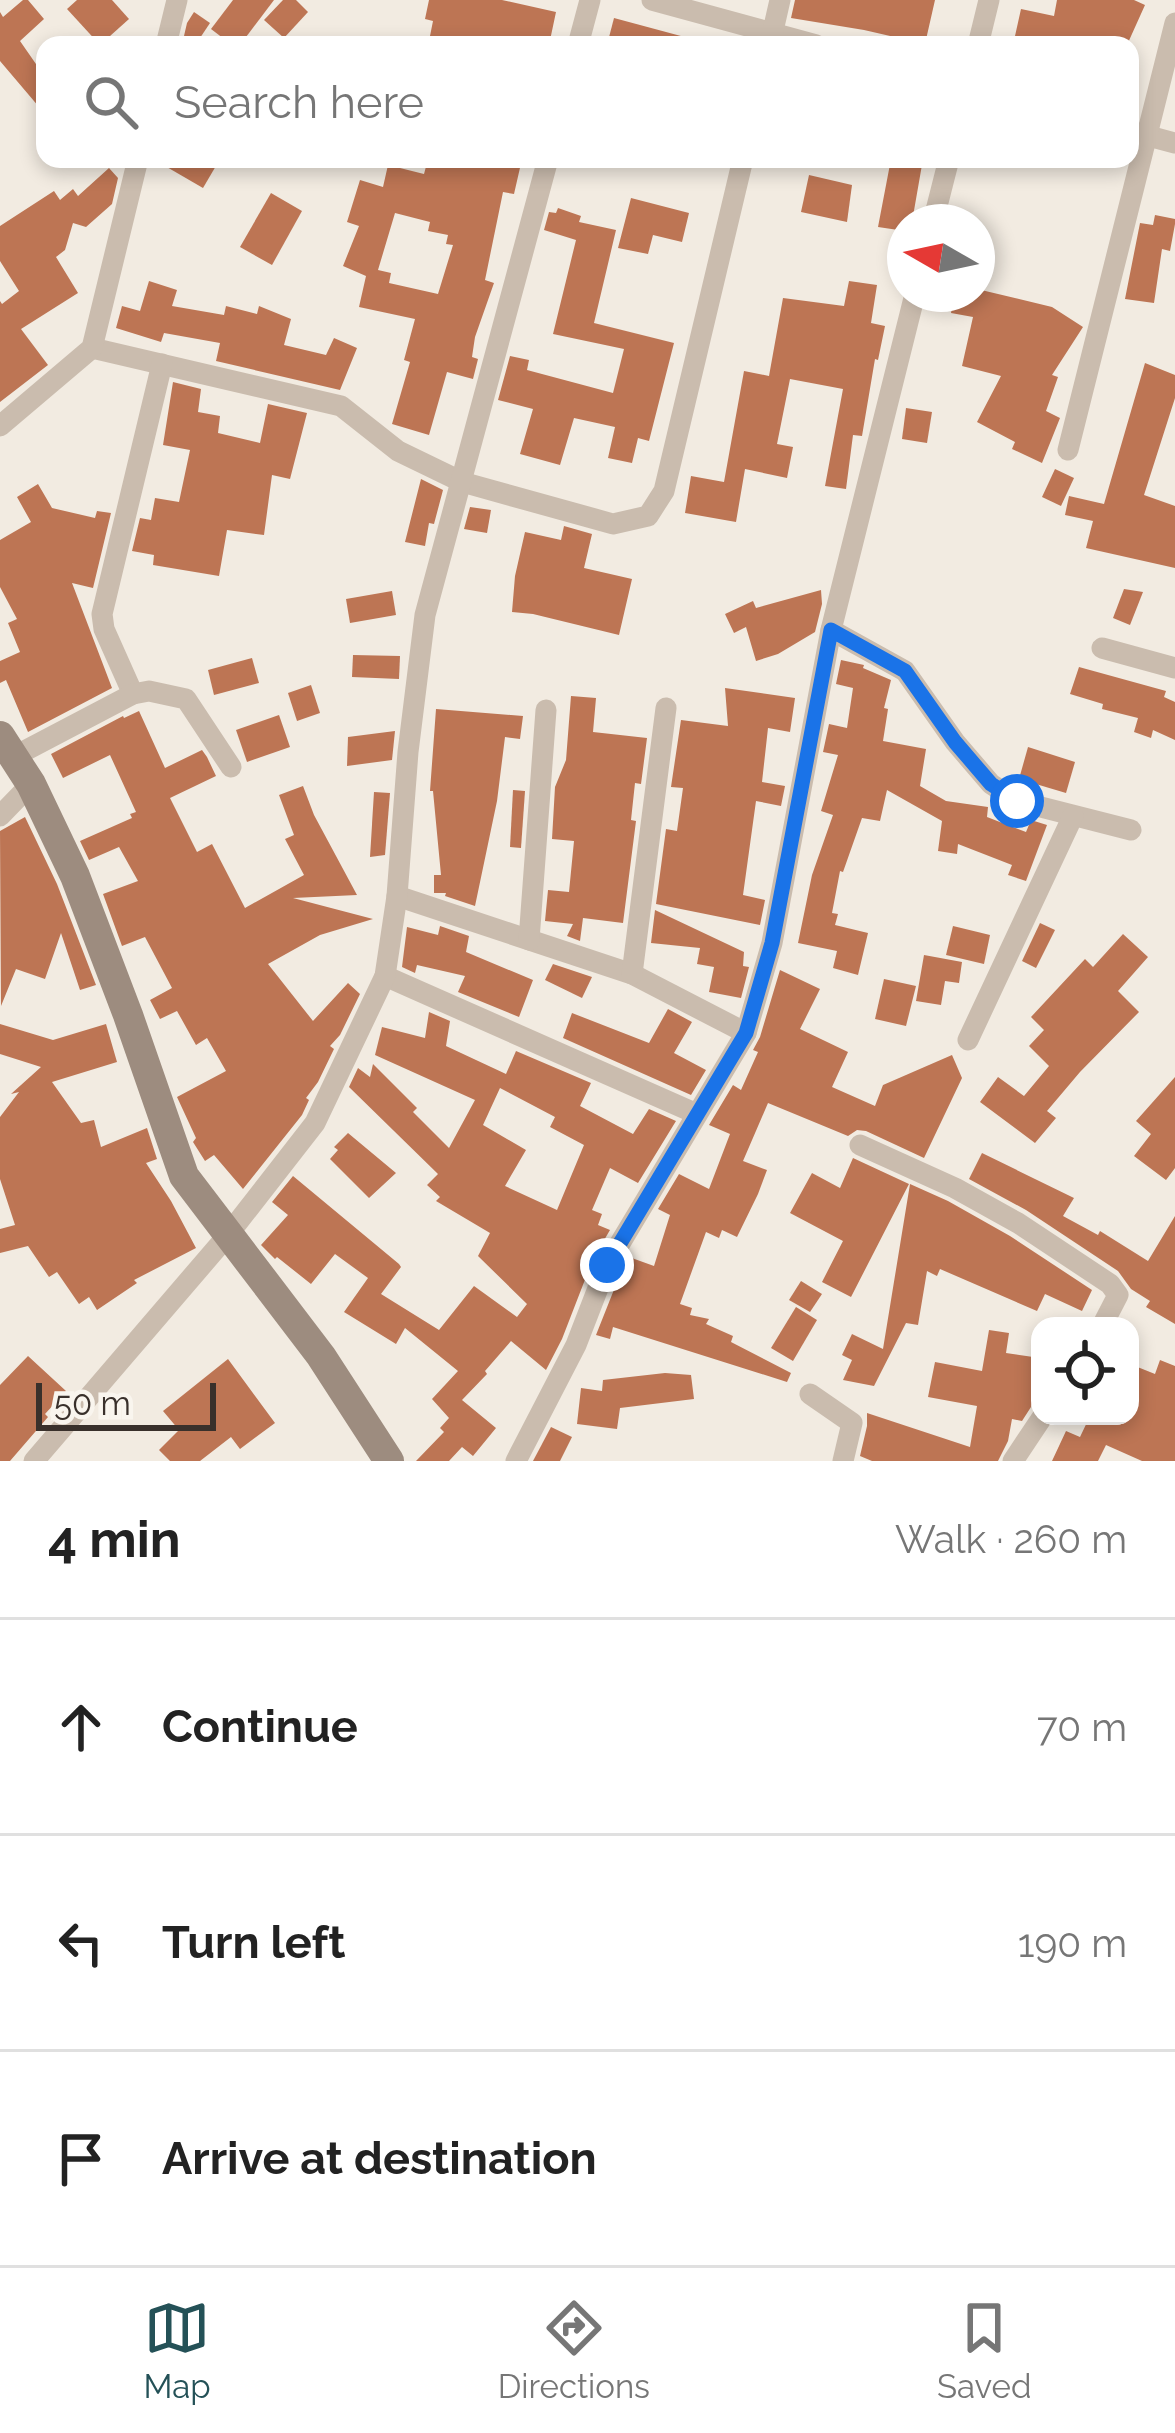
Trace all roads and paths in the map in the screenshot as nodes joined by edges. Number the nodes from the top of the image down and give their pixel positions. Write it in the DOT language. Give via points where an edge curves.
graph roads {
  1 [pos="177,0"];
  2 [pos="590,0"];
  3 [pos="652,0"];
  4 [pos="780,0"];
  5 [pos="989,0"];
  6 [pos="1175,23"];
  7 [pos="168,36"];
  8 [pos="580,36"];
  9 [pos="762,36"];
  10 [pos="772,36"];
  11 [pos="979,36"];
  12 [pos="1139,130"];
  13 [pos="1139,133"];
  14 [pos="1175,143"];
  15 [pos="136,168"];
  16 [pos="546,168"];
  17 [pos="740,168"];
  18 [pos="947,168"];
  19 [pos="1130,168"];
  20 [pos="938,204"];
  21 [pos="910,312"];
  22 [pos="92,348"];
  23 [pos="162,364"];
  24 [pos="0,426"];
  25 [pos="1069,450"];
  26 [pos="462,482"];
  27 [pos="831,630"];
  28 [pos="1102,648"];
  29 [pos="1175,668"];
  30 [pos="133,694"];
  31 [pos="666,707"];
  32 [pos="546,710"];
  33 [pos="7,747"];
  34 [pos="231,767"];
  35 [pos="31,784"];
  36 [pos="0,816"];
  37 [pos="1073,816"];
  38 [pos="1131,830"];
  39 [pos="398,896"];
  40 [pos="529,940"];
  41 [pos="632,974"];
  42 [pos="385,976"];
  43 [pos="746,1033"];
  44 [pos="968,1040"];
  45 [pos="697,1114"];
  46 [pos="860,1145"];
  47 [pos="227,1235"];
  48 [pos="1106,1317"];
  49 [pos="810,1394"];
  50 [pos="1037,1425"];
  51 [pos="34,1461"];
  52 [pos="388,1461"];
  53 [pos="516,1461"];
  54 [pos="844,1461"];
  55 [pos="1013,1461"];
  1 -- 7 [label="street"];
  2 -- 8 [label="street"];
  3 -- 9 [label="street"];
  4 -- 10 [label="street"];
  5 -- 11 [label="street"];
  6 -- 12 [label="street"];
  13 -- 14 [label="street"];
  15 -- 22 [label="street"];
  16 -- 26 [label="street"];
  17 -- 26 [label="street" via="664,491 648,516 613,524"];
  18 -- 20 [label="street"];
  19 -- 25 [label="street"];
  21 -- 27 [label="street"];
  22 -- 23 [label="street"];
  22 -- 24 [label="street"];
  23 -- 26 [label="street" via="341,406 398,451"];
  23 -- 30 [label="street" via="102,614"];
  26 -- 39 [label="street" via="425,615"];
  27 -- 37 [label="street" via="905,671 991,784 1017,801"];
  27 -- 43 [label="street" via="772,943"];
  28 -- 29 [label="street"];
  30 -- 33 [label="street"];
  30 -- 34 [label="street" via="185,699"];
  31 -- 41 [label="street"];
  32 -- 40 [label="street"];
  33 -- 35 [label="street"];
  35 -- 36 [label="street"];
  35 -- 47 [label="street" via="75,875 184,1176"];
  37 -- 38 [label="street"];
  37 -- 44 [label="street"];
  39 -- 40 [label="street"];
  39 -- 42 [label="street"];
  40 -- 41 [label="street"];
  41 -- 43 [label="street"];
  42 -- 45 [label="street"];
  42 -- 47 [label="street" via="315,1123"];
  43 -- 45 [label="street"];
  45 -- 53 [label="street" via="607,1265"];
  46 -- 48 [label="street" via="976,1199 1110,1284 1118,1294"];
  47 -- 51 [label="street"];
  47 -- 52 [label="street" via="321,1356"];
  49 -- 54 [label="street" via="852,1423"];
  50 -- 55 [label="street"];
}
